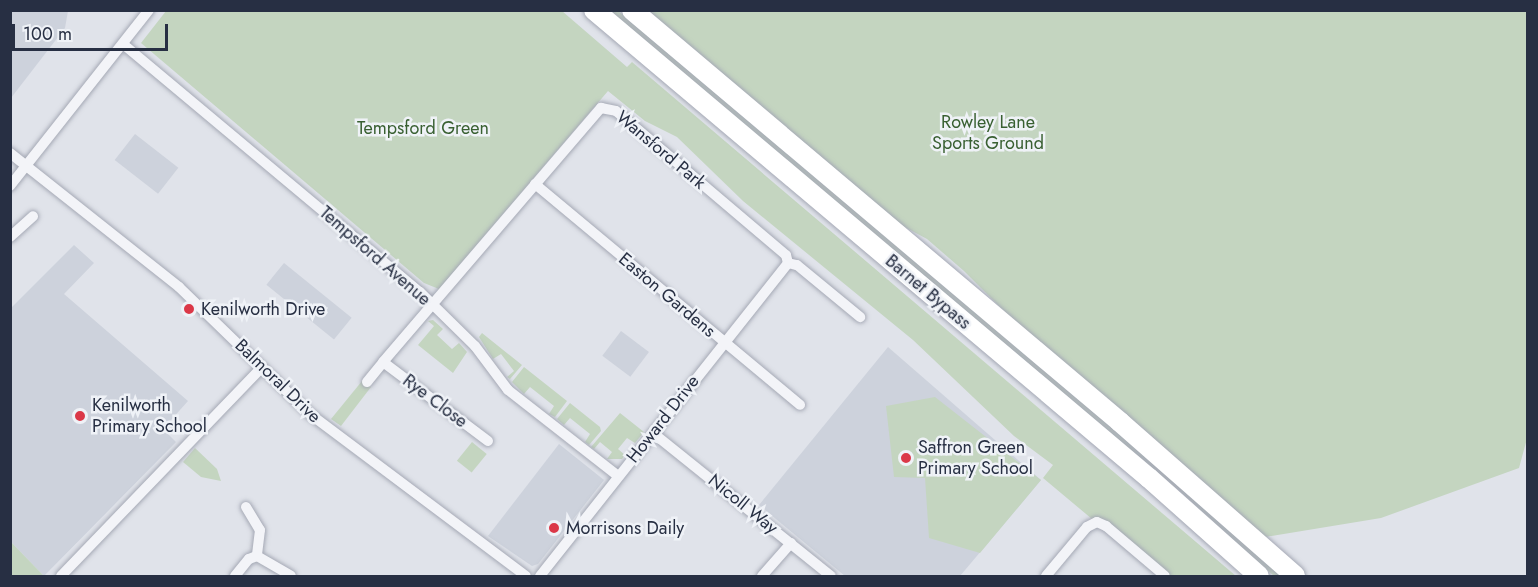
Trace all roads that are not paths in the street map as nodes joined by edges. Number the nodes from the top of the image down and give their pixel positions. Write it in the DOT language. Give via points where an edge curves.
graph roads {
  1 [pos="149,10"];
  2 [pos="594,10"];
  3 [pos="632,10"];
  4 [pos="123,44"];
  5 [pos="10,153"];
  6 [pos="27,166"];
  7 [pos="535,184"];
  8 [pos="10,186"];
  9 [pos="33,216"];
  10 [pos="10,237"];
  11 [pos="788,263"];
  12 [pos="433,305"];
  13 [pos="860,317"];
  14 [pos="723,342"];
  15 [pos="383,362"];
  16 [pos="260,369"];
  17 [pos="367,382"];
  18 [pos="800,405"];
  19 [pos="653,433"];
  20 [pos="488,441"];
  21 [pos="618,476"];
  22 [pos="246,507"];
  23 [pos="791,543"];
  24 [pos="257,556"];
  25 [pos="61,576"];
  26 [pos="235,576"];
  27 [pos="291,576"];
  28 [pos="526,576"];
  29 [pos="540,576"];
  30 [pos="762,576"];
  31 [pos="831,576"];
  32 [pos="1046,576"];
  33 [pos="1165,576"];
  34 [pos="1259,576"];
  35 [pos="1295,576"];
  1 -- 4 [label="street"];
  2 -- 34 [label="highway, Barnet Bypass" via="1149,478"];
  3 -- 35 [label="highway, Barnet Bypass" via="1120,422"];
  4 -- 6 [label="street"];
  4 -- 12 [label="street, Tempsford Avenue"];
  5 -- 6 [label="street, Balmoral Drive"];
  6 -- 8 [label="street"];
  6 -- 16 [label="street, Balmoral Drive" via="179,287"];
  7 -- 11 [label="street, Wansford Park" via="596,112 611,108 786,255"];
  7 -- 12 [label="street, Wansford Park"];
  7 -- 14 [label="street, Easton Gardens"];
  9 -- 10 [label="street"];
  11 -- 13 [label="street, Wansford Park" via="797,265"];
  11 -- 14 [label="street, Howard Drive"];
  12 -- 15 [label="street, Rye Close"];
  12 -- 21 [label="street, Tempsford Avenue" via="475,346 508,390"];
  14 -- 18 [label="street, Easton Gardens"];
  14 -- 19 [label="street, Howard Drive"];
  15 -- 17 [label="street, Rye Close"];
  15 -- 20 [label="street, Rye Close"];
  16 -- 25 [label="street"];
  16 -- 28 [label="street, Balmoral Drive" via="324,425"];
  19 -- 21 [label="street, Howard Drive"];
  19 -- 23 [label="street, Nicoll Way"];
  21 -- 29 [label="street, Howard Drive"];
  22 -- 24 [label="street" via="260,530"];
  23 -- 30 [label="street"];
  23 -- 31 [label="street, Nicoll Way"];
  24 -- 26 [label="street" via="249,559"];
  24 -- 27 [label="street"];
  32 -- 33 [label="street" via="1087,527 1097,522"];
}
